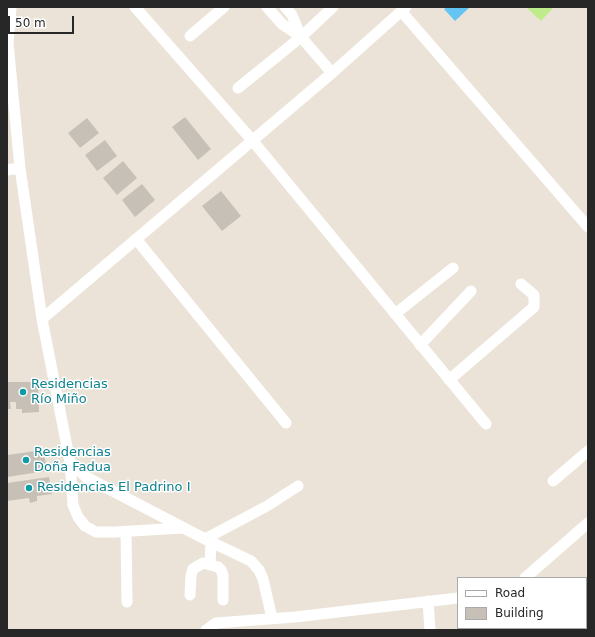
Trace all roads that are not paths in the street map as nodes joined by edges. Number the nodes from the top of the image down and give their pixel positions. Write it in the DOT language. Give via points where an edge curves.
graph roads {
  1 [pos="11,7"];
  2 [pos="135,7"];
  3 [pos="224,7"];
  4 [pos="267,7"];
  5 [pos="285,7"];
  6 [pos="333,7"];
  7 [pos="404,9"];
  8 [pos="190,36"];
  9 [pos="301,37"];
  10 [pos="332,73"];
  11 [pos="238,88"];
  12 [pos="252,140"];
  13 [pos="20,168"];
  14 [pos="7,170"];
  15 [pos="588,227"];
  16 [pos="136,239"];
  17 [pos="453,268"];
  18 [pos="521,284"];
  19 [pos="471,291"];
  20 [pos="395,314"];
  21 [pos="42,319"];
  22 [pos="420,345"];
  23 [pos="449,380"];
  24 [pos="286,423"];
  25 [pos="486,424"];
  26 [pos="588,451"];
  27 [pos="70,462"];
  28 [pos="553,481"];
  29 [pos="298,486"];
  30 [pos="588,523"];
  31 [pos="183,528"];
  32 [pos="126,532"];
  33 [pos="208,540"];
  34 [pos="210,565"];
  35 [pos="527,577"];
  36 [pos="190,595"];
  37 [pos="457,598"];
  38 [pos="223,600"];
  39 [pos="428,601"];
  40 [pos="126,602"];
  41 [pos="272,618"];
  42 [pos="206,630"];
  43 [pos="430,630"];
  1 -- 13 [label="street" via="8,43"];
  2 -- 12 [label="street"];
  3 -- 8 [label="street"];
  4 -- 9 [label="street" via="282,24"];
  5 -- 9 [label="street" via="292,15"];
  6 -- 9 [label="street"];
  7 -- 10 [label="street"];
  7 -- 15 [label="street"];
  9 -- 10 [label="street"];
  9 -- 11 [label="street"];
  10 -- 12 [label="street"];
  12 -- 16 [label="street"];
  12 -- 20 [label="street"];
  13 -- 14 [label="street"];
  13 -- 21 [label="street"];
  16 -- 21 [label="street"];
  16 -- 24 [label="street"];
  17 -- 20 [label="street"];
  18 -- 23 [label="street" via="534,295 534,307"];
  19 -- 22 [label="street"];
  20 -- 22 [label="street"];
  21 -- 27 [label="street"];
  22 -- 23 [label="street"];
  23 -- 25 [label="street"];
  26 -- 28 [label="street"];
  27 -- 31 [label="street" via="86,477"];
  27 -- 32 [label="street" via="73,505 85,526 96,532"];
  29 -- 33 [label="street"];
  30 -- 35 [label="street"];
  31 -- 32 [label="street"];
  31 -- 33 [label="street"];
  32 -- 40 [label="street"];
  33 -- 34 [label="street"];
  33 -- 41 [label="street" via="251,561 259,570"];
  34 -- 36 [label="street" via="203,563 193,569"];
  34 -- 38 [label="street" via="218,567 223,575"];
  37 -- 39 [label="street"];
  39 -- 41 [label="street"];
  39 -- 43 [label="street"];
  41 -- 42 [label="street" via="216,624"];
}
